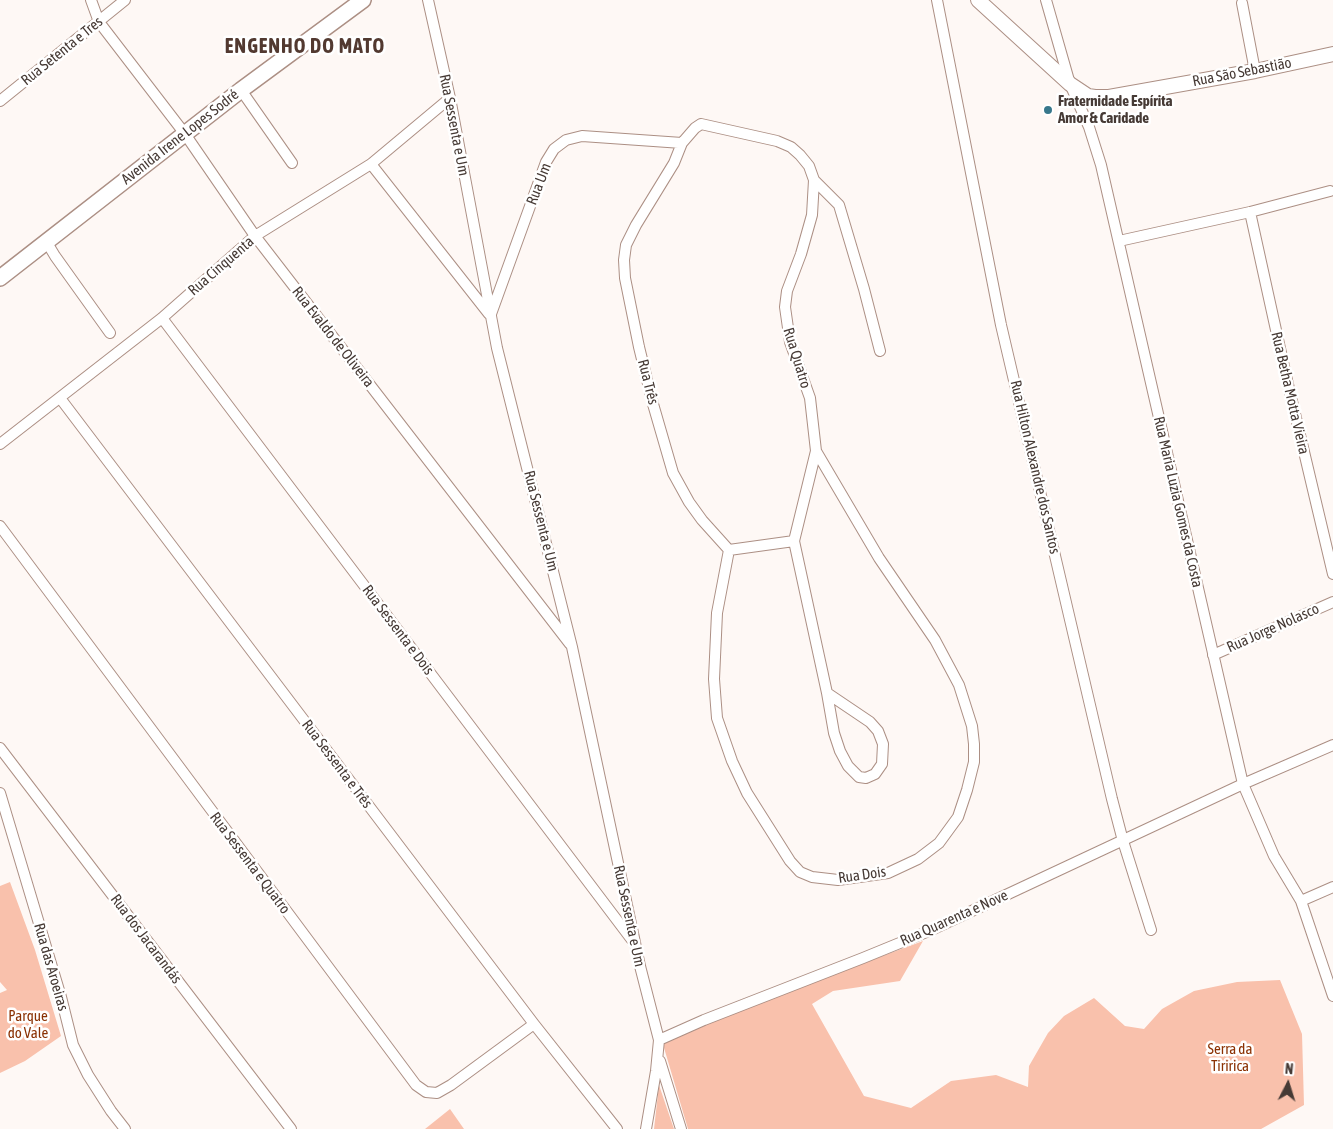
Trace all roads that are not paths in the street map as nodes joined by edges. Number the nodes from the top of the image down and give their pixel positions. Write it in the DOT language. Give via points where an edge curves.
graph roads {
  1 [pos="91,0"];
  2 [pos="125,0"];
  3 [pos="363,0"];
  4 [pos="428,0"];
  5 [pos="937,0"];
  6 [pos="978,0"];
  7 [pos="1046,0"];
  8 [pos="1242,3"];
  9 [pos="98,22"];
  10 [pos="1333,54"];
  11 [pos="1255,71"];
  12 [pos="1070,84"];
  13 [pos="241,90"];
  14 [pos="450,98"];
  15 [pos="0,101"];
  16 [pos="185,134"];
  17 [pos="682,143"];
  18 [pos="292,163"];
  19 [pos="371,164"];
  20 [pos="814,180"];
  21 [pos="1330,191"];
  22 [pos="1250,212"];
  23 [pos="255,236"];
  24 [pos="46,241"];
  25 [pos="1119,241"];
  26 [pos="0,278"];
  27 [pos="490,315"];
  28 [pos="162,318"];
  29 [pos="110,333"];
  30 [pos="880,351"];
  31 [pos="60,398"];
  32 [pos="0,444"];
  33 [pos="816,451"];
  34 [pos="0,526"];
  35 [pos="794,542"];
  36 [pos="730,550"];
  37 [pos="1333,574"];
  38 [pos="1333,602"];
  39 [pos="572,647"];
  40 [pos="1213,655"];
  41 [pos="828,693"];
  42 [pos="1333,745"];
  43 [pos="0,748"];
  44 [pos="1243,784"];
  45 [pos="0,794"];
  46 [pos="1124,841"];
  47 [pos="1333,887"];
  48 [pos="1300,901"];
  49 [pos="1151,930"];
  50 [pos="634,943"];
  51 [pos="1333,996"];
  52 [pos="534,1024"];
  53 [pos="659,1040"];
  54 [pos="658,1055"];
  55 [pos="125,1129"];
  56 [pos="291,1129"];
  57 [pos="616,1129"];
  58 [pos="646,1129"];
  59 [pos="681,1129"];
  1 -- 9 [label="street"];
  2 -- 9 [label="street, Rua Setenta e Tres"];
  3 -- 13 [label="main road, Avenida Irene Lopes Sodré"];
  4 -- 14 [label="street, Rua Sessenta e Um"];
  5 -- 46 [label="street, Rua Hilton Alexandre dos Santos" via="1001,325"];
  6 -- 12 [label="street, Rua São Sebastião"];
  7 -- 12 [label="street, Rua Maria Luzia Gomes da Costa"];
  8 -- 11 [label="street"];
  9 -- 15 [label="street, Rua Setenta e Tres"];
  9 -- 16 [label="street, Rua Evaldo de Oliveira"];
  10 -- 11 [label="street, Rua São Sebastião"];
  11 -- 12 [label="street, Rua São Sebastião" via="1110,97 1088,96"];
  12 -- 25 [label="street, Rua Maria Luzia Gomes da Costa" via="1096,146"];
  13 -- 16 [label="main road, Avenida Irene Lopes Sodré"];
  13 -- 18 [label="street"];
  14 -- 19 [label="street, Rua Cinquenta"];
  14 -- 27 [label="street, Rua Sessenta e Um"];
  16 -- 23 [label="street, Rua Evaldo de Oliveira"];
  16 -- 24 [label="main road, Avenida Irene Lopes Sodré"];
  17 -- 20 [label="street" via="701,124 777,141 800,155"];
  17 -- 27 [label="street, Rua Um" via="582,136 566,140 554,149 546,162"];
  17 -- 36 [label="street, Rua Três" via="674,163 626,245 625,278 653,404 674,473 702,520"];
  19 -- 23 [label="street, Rua Cinquenta"];
  19 -- 27 [label="street"];
  20 -- 30 [label="street" via="839,205"];
  20 -- 33 [label="street, Rua Quatro" via="812,215 784,307 790,342 810,398"];
  21 -- 22 [label="street"];
  22 -- 25 [label="street"];
  22 -- 37 [label="street, Rua Betha Motta Vieira"];
  23 -- 28 [label="street, Rua Cinquenta"];
  23 -- 39 [label="street, Rua Evaldo de Oliveira"];
  24 -- 26 [label="main road, Avenida Irene Lopes Sodré"];
  24 -- 29 [label="street"];
  25 -- 40 [label="street, Rua Maria Luzia Gomes da Costa"];
  27 -- 39 [label="street, Rua Sessenta e Um"];
  28 -- 31 [label="street, Rua Cinquenta"];
  28 -- 50 [label="street, Rua Sessenta e Dois"];
  31 -- 32 [label="street, Rua Cinquenta"];
  31 -- 52 [label="street, Rua Sessenta e Três"];
  33 -- 35 [label="street, Rua Quatro"];
  33 -- 36 [label="street, Rua Dois" via="879,558 935,640 959,686 972,726 974,762 958,817 939,843 918,859 888,873 838,880 812,877 800,872 790,861 747,793 717,718 714,679 717,613"];
  34 -- 52 [label="street, Rua Sessenta e Quatro" via="416,1085 426,1092 438,1093"];
  35 -- 36 [label="street"];
  35 -- 41 [label="street, Rua Quatro"];
  38 -- 40 [label="street, Rua Jorge Nolasco"];
  39 -- 50 [label="street, Rua Sessenta e Um"];
  40 -- 44 [label="street, Rua Maria Luzia Gomes da Costa"];
  41 -- 41 [label="street, Rua Quatro" via="878,731 883,744 882,764 875,774 859,777 848,766 834,732"];
  42 -- 44 [label="street, Rua Quarenta e Nove"];
  43 -- 56 [label="street, Rua dos Jacarandás"];
  44 -- 46 [label="street, Rua Quarenta e Nove"];
  44 -- 48 [label="street, Rua Maria Luzia Gomes da Costa" via="1274,856"];
  45 -- 55 [label="street, Rua das Aroeiras" via="73,1045 106,1104"];
  46 -- 49 [label="street, Rua Hilton Alexandre dos Santos"];
  46 -- 53 [label="street, Rua Quarenta e Nove" via="929,931"];
  47 -- 48 [label="street"];
  48 -- 51 [label="street, Rua Maria Luzia Gomes da Costa"];
  50 -- 53 [label="street, Rua Sessenta e Um"];
  52 -- 57 [label="street, Rua Sessenta e Três"];
  53 -- 54 [label="street, Rua Sessenta e Um"];
  54 -- 58 [label="street, Rua Sessenta e Um"];
  54 -- 59 [label="street"];
}
